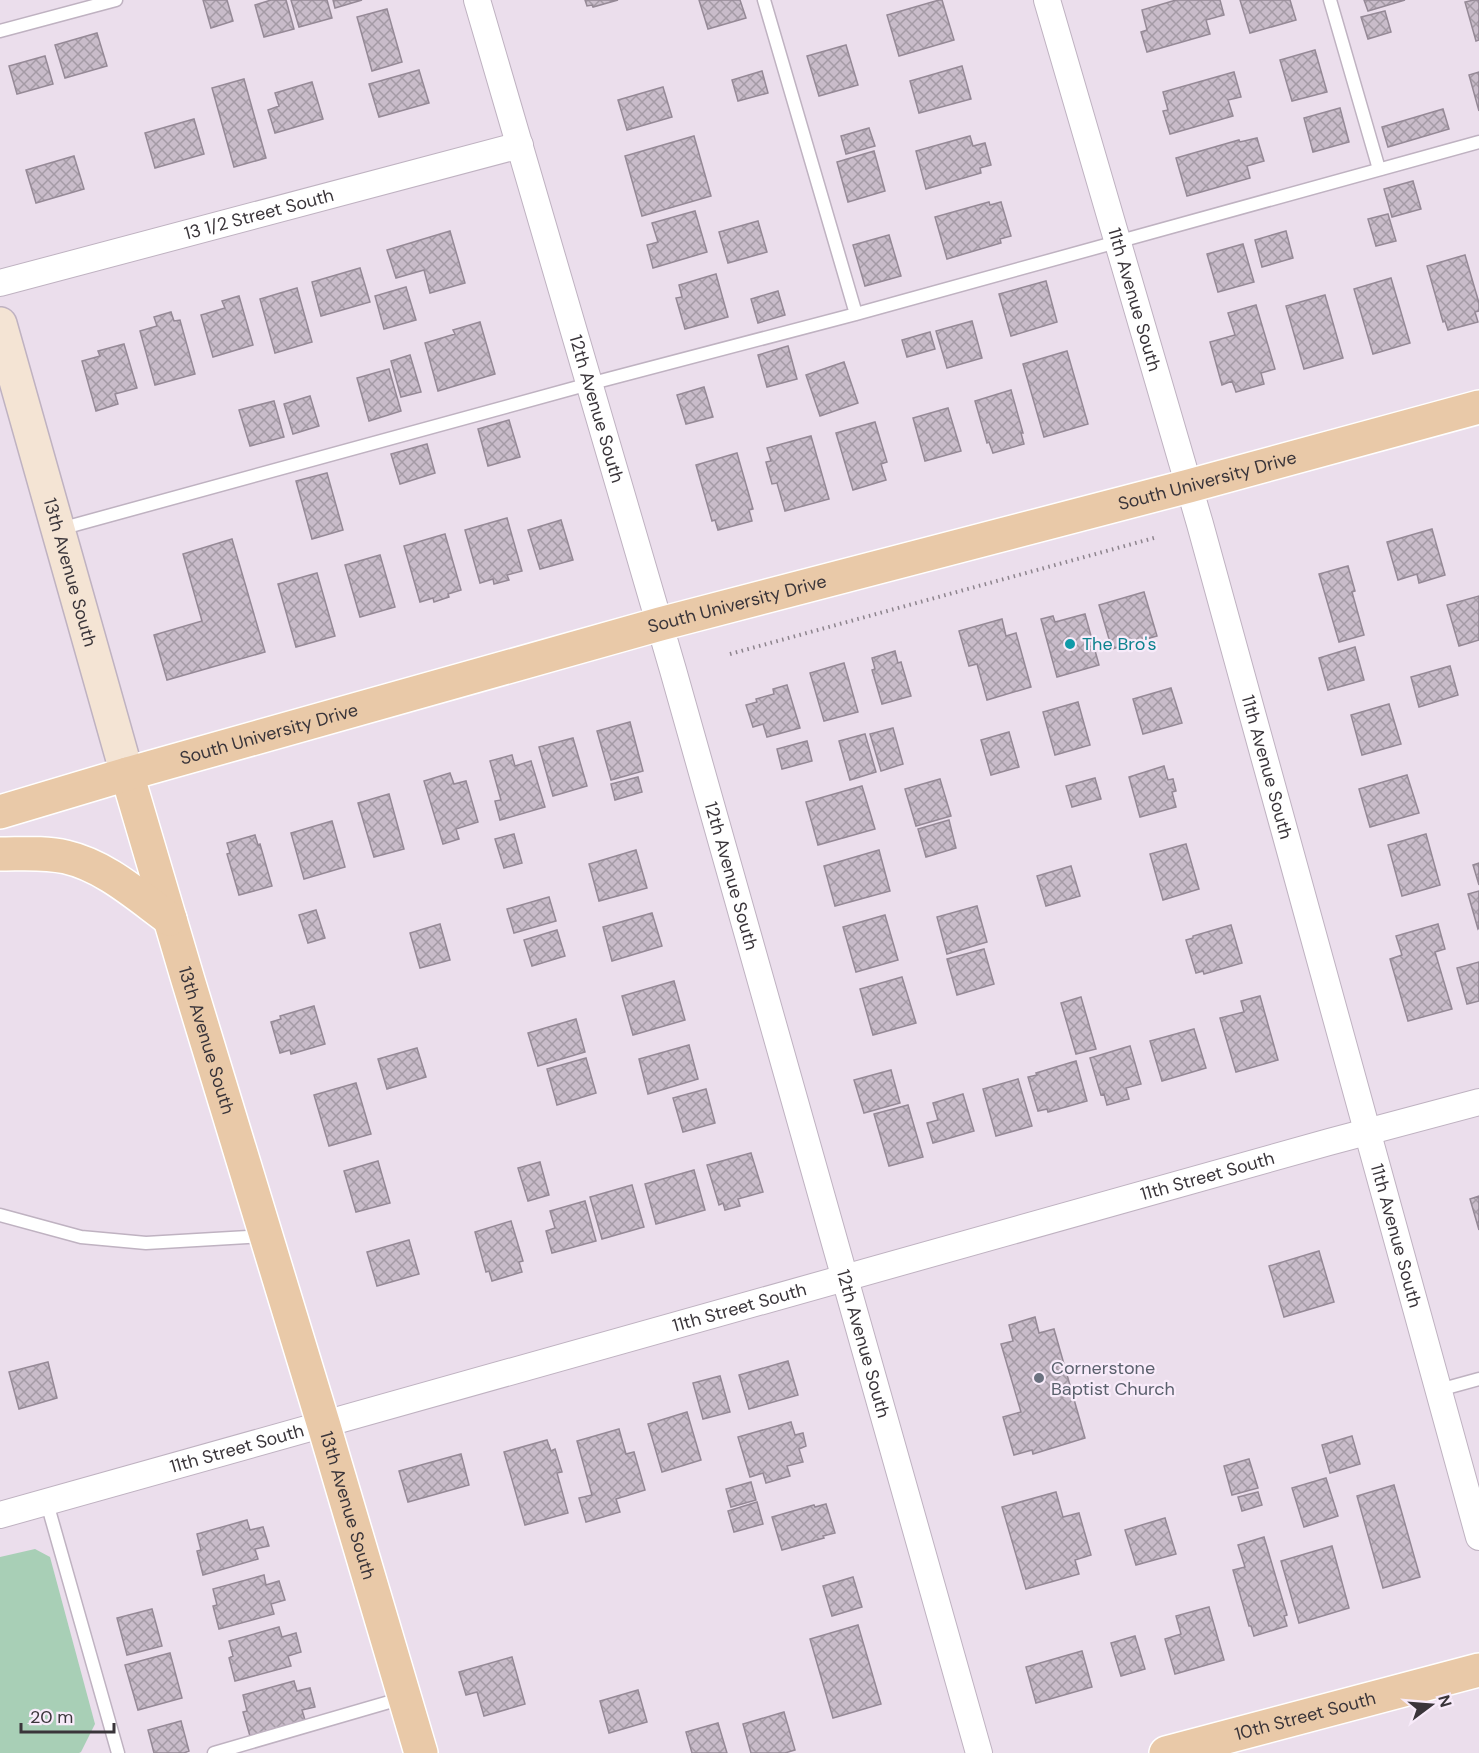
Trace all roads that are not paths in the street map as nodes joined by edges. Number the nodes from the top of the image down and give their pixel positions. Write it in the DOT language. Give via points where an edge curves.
graph roads {
  1 [pos="116,0"];
  2 [pos="477,0"];
  3 [pos="764,0"];
  4 [pos="1047,0"];
  5 [pos="1330,0"];
  6 [pos="0,31"];
  7 [pos="1479,142"];
  8 [pos="520,145"];
  9 [pos="1379,169"];
  10 [pos="1117,241"];
  11 [pos="0,283"];
  12 [pos="856,314"];
  13 [pos="0,324"];
  14 [pos="589,384"];
  15 [pos="1479,407"];
  16 [pos="1189,486"];
  17 [pos="58,529"];
  18 [pos="660,624"];
  19 [pos="128,774"];
  20 [pos="0,812"];
  21 [pos="0,854"];
  22 [pos="170,919"];
  23 [pos="1479,1102"];
  24 [pos="1368,1131"];
  25 [pos="0,1215"];
  26 [pos="266,1236"];
  27 [pos="845,1278"];
  28 [pos="1479,1379"];
  29 [pos="1439,1390"];
  30 [pos="324,1426"];
  31 [pos="47,1503"];
  32 [pos="1,1512"];
  33 [pos="1479,1537"];
  34 [pos="1479,1670"];
  35 [pos="404,1698"];
  36 [pos="118,1753"];
  37 [pos="214,1753"];
  38 [pos="421,1753"];
  39 [pos="979,1753"];
  40 [pos="1166,1753"];
  1 -- 6 [label="lane"];
  2 -- 8 [label="street, 12th Avenue South"];
  3 -- 12 [label="lane"];
  4 -- 10 [label="street, 11th Avenue South"];
  5 -- 9 [label="lane"];
  7 -- 9 [label="lane"];
  8 -- 11 [label="street, 13 1/2 Street South"];
  8 -- 14 [label="street, 12th Avenue South"];
  9 -- 10 [label="lane"];
  10 -- 12 [label="lane"];
  10 -- 16 [label="street, 11th Avenue South"];
  12 -- 14 [label="lane"];
  13 -- 17 [label="main road, 13th Avenue South"];
  14 -- 17 [label="lane"];
  14 -- 18 [label="street, 12th Avenue South"];
  15 -- 16 [label="main road, South University Drive"];
  16 -- 18 [label="main road, South University Drive"];
  16 -- 24 [label="street, 11th Avenue South"];
  17 -- 19 [label="main road, 13th Avenue South"];
  18 -- 19 [label="main road, South University Drive"];
  18 -- 27 [label="street, 12th Avenue South"];
  19 -- 20 [label="main road, South University Drive"];
  19 -- 22 [label="main road, 13th Avenue South"];
  21 -- 22 [label="main road" via="41,854 74,860 108,873"];
  22 -- 26 [label="main road, 13th Avenue South"];
  23 -- 24 [label="street, 11th Street South"];
  24 -- 27 [label="street, 11th Street South"];
  24 -- 29 [label="street, 11th Avenue South"];
  25 -- 26 [label="lane" via="81,1237 146,1243"];
  26 -- 30 [label="main road, 13th Avenue South"];
  27 -- 30 [label="street, 11th Street South"];
  27 -- 39 [label="street, 12th Avenue South"];
  28 -- 29 [label="lane"];
  29 -- 33 [label="street, 11th Avenue South"];
  30 -- 31 [label="street, 11th Street South"];
  30 -- 35 [label="main road, 13th Avenue South"];
  31 -- 32 [label="street, 11th Street South"];
  31 -- 36 [label="lane"];
  34 -- 40 [label="main road, 10th Street South"];
  35 -- 37 [label="lane"];
  35 -- 38 [label="main road, 13th Avenue South"];
}
